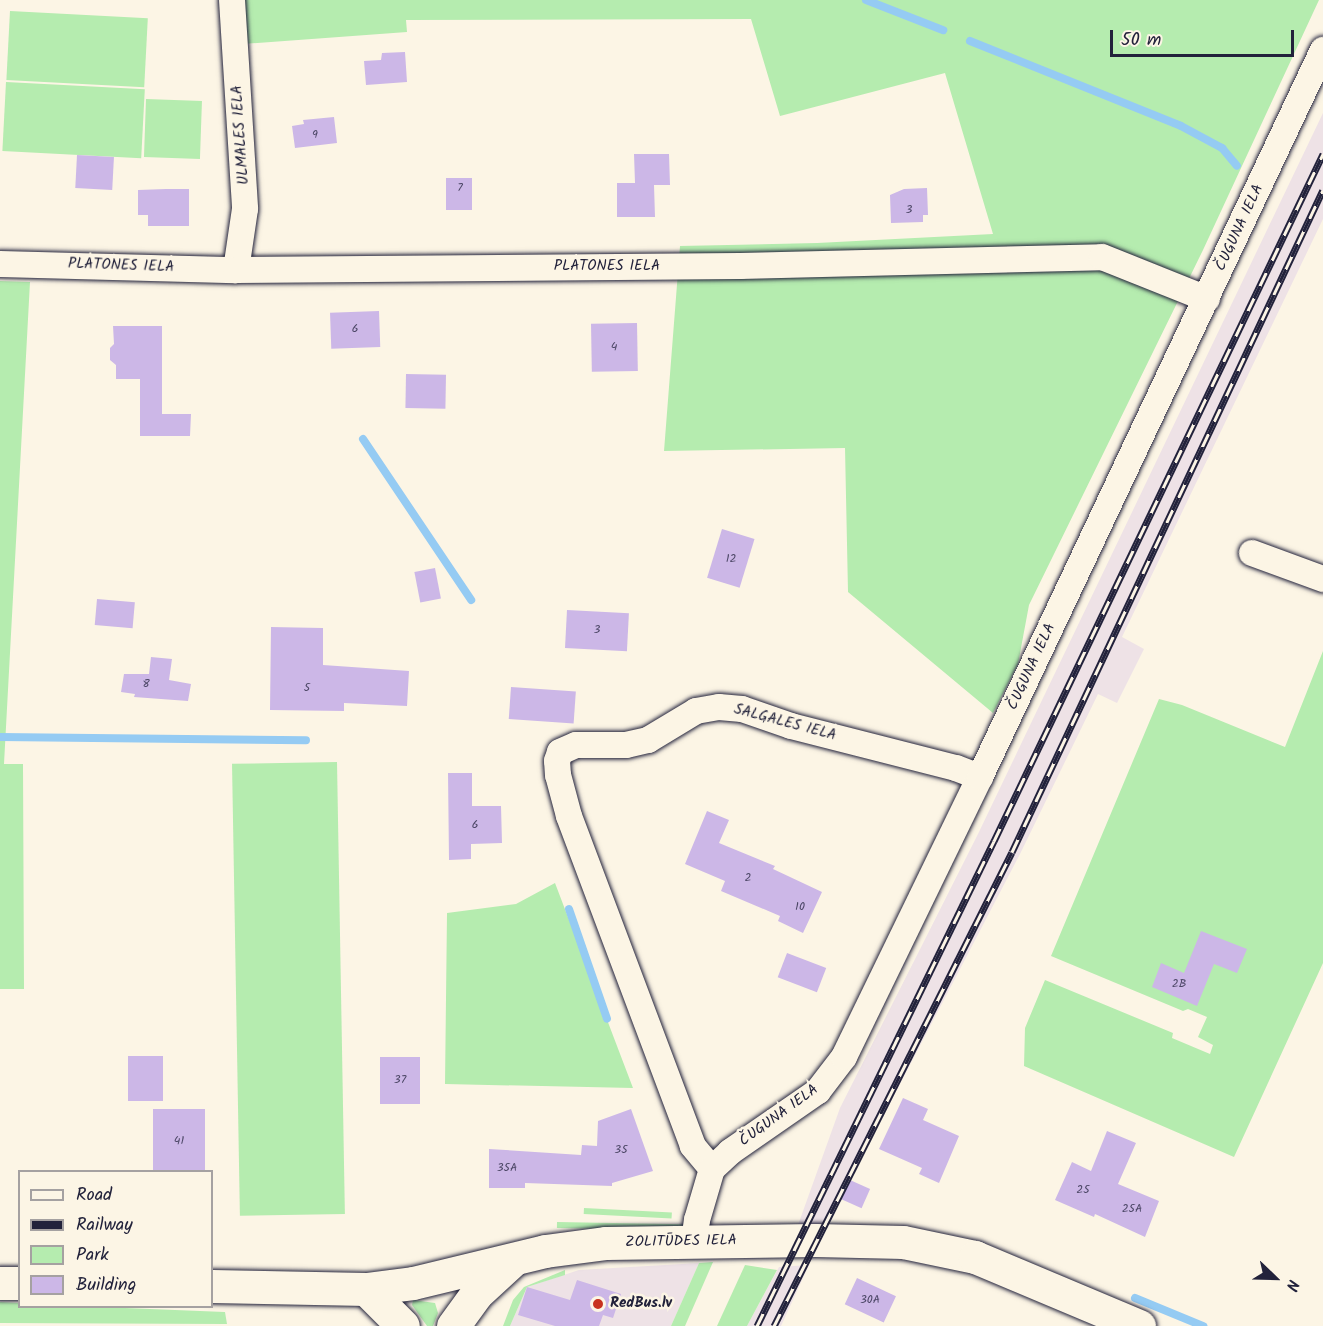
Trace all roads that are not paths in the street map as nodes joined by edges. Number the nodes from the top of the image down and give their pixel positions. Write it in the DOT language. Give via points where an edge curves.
graph roads {
  1 [pos="232,0"];
  2 [pos="1323,50"];
  3 [pos="0,264"];
  4 [pos="236,270"];
  5 [pos="1207,298"];
  6 [pos="1252,553"];
  7 [pos="1323,579"];
  8 [pos="980,777"];
  9 [pos="712,1169"];
  10 [pos="694,1241"];
  11 [pos="514,1260"];
  12 [pos="0,1283"];
  13 [pos="18,1283"];
  14 [pos="213,1286"];
  15 [pos="366,1288"];
  16 [pos="1130,1324"];
  17 [pos="403,1326"];
  18 [pos="453,1326"];
  1 -- 4 [label="street, ULMALES IELA" via="245,209"];
  2 -- 5 [label="street, ČUGUNA IELA"];
  3 -- 4 [label="street, PLATONES IELA"];
  4 -- 5 [label="street, PLATONES IELA" via="740,267 1102,257"];
  5 -- 8 [label="street, ČUGUNA IELA"];
  6 -- 7 [label="street"];
  8 -- 9 [label="street, ČUGUNA IELA" via="844,1057 818,1091 730,1152"];
  8 -- 9 [label="street, SALGALES IELA" via="742,709 719,707 696,711 648,740 626,745 576,745 560,752 558,775 569,816 693,1146"];
  9 -- 10 [label="street"];
  10 -- 11 [label="street, ZOLITŪDES IELA" via="574,1246"];
  10 -- 16 [label="street, ZOLITŪDES IELA" via="903,1242 975,1257"];
  11 -- 15 [label="street, ZOLITŪDES IELA" via="412,1283"];
  11 -- 18 [label="street" via="476,1294"];
  12 -- 13 [label="street"];
  14 -- 15 [label="street, ZOLITŪDES IELA"];
  15 -- 17 [label="street"];
}
